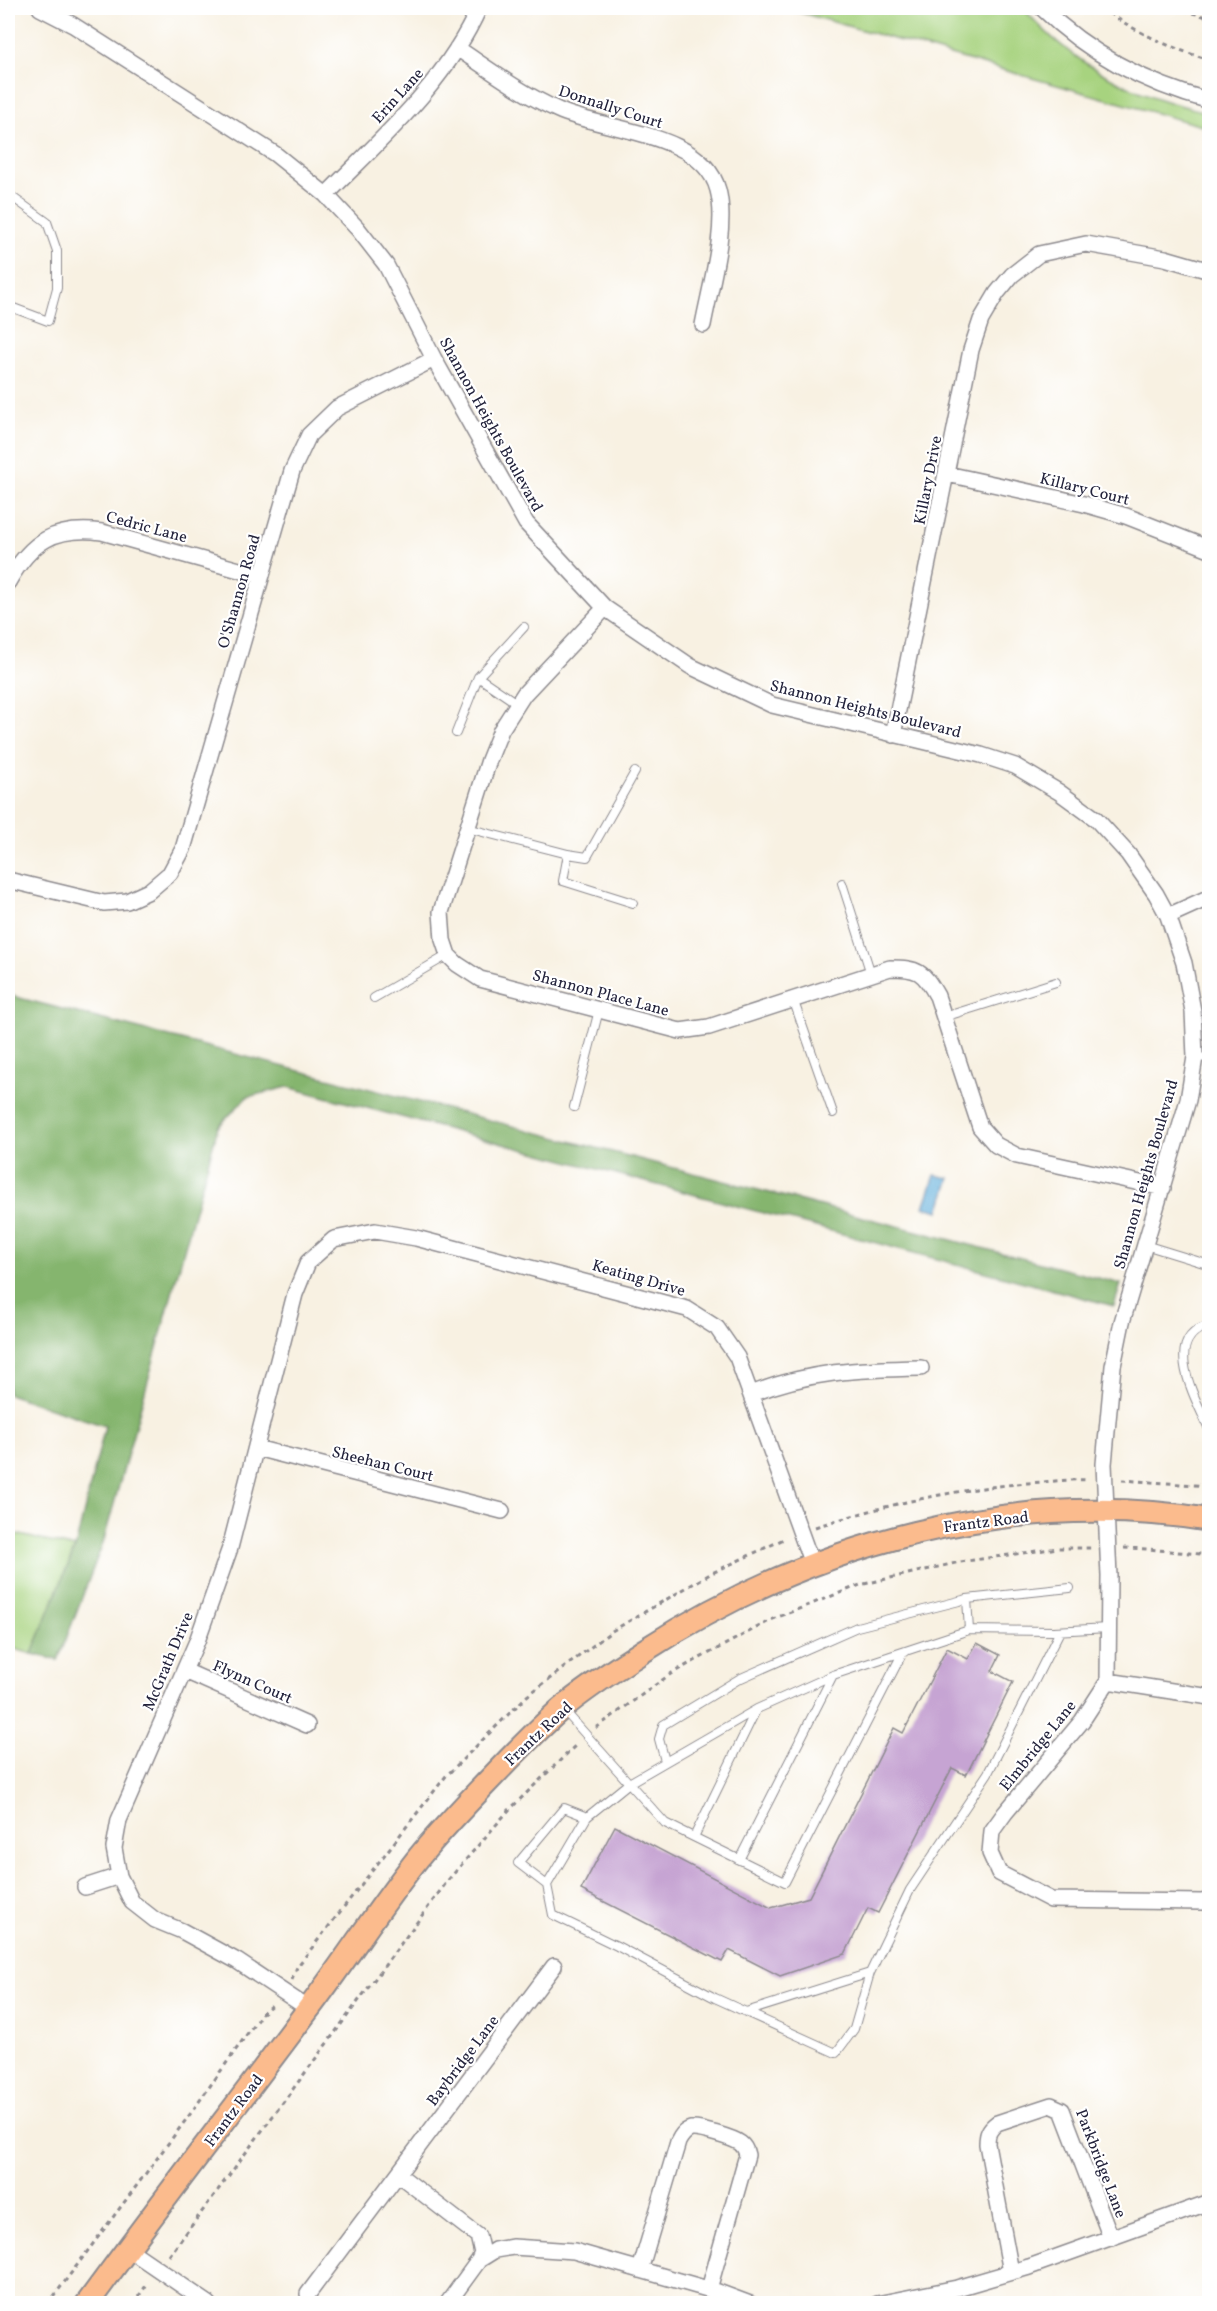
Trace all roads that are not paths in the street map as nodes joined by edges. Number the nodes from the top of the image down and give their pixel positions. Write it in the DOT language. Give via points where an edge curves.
graph roads {
  1 [pos="40,8"];
  2 [pos="479,8"];
  3 [pos="1042,8"];
  4 [pos="457,48"];
  5 [pos="1209,101"];
  6 [pos="8,194"];
  7 [pos="326,195"];
  8 [pos="1209,271"];
  9 [pos="8,306"];
  10 [pos="703,326"];
  11 [pos="434,359"];
  12 [pos="947,474"];
  13 [pos="1209,549"];
  14 [pos="261,576"];
  15 [pos="8,582"];
  16 [pos="605,608"];
  17 [pos="524,627"];
  18 [pos="478,677"];
  19 [pos="518,704"];
  20 [pos="456,732"];
  21 [pos="892,735"];
  22 [pos="635,772"];
  23 [pos="467,828"];
  24 [pos="568,854"];
  25 [pos="8,880"];
  26 [pos="842,883"];
  27 [pos="1209,897"];
  28 [pos="633,903"];
  29 [pos="1168,916"];
  30 [pos="448,955"];
  31 [pos="871,974"];
  32 [pos="1056,982"];
  33 [pos="374,998"];
  34 [pos="794,999"];
  35 [pos="599,1010"];
  36 [pos="944,1017"];
  37 [pos="1202,1057"];
  38 [pos="574,1107"];
  39 [pos="833,1113"];
  40 [pos="1163,1188"];
  41 [pos="334,1239"];
  42 [pos="1144,1245"];
  43 [pos="1209,1265"];
  44 [pos="1209,1325"];
  45 [pos="921,1368"];
  46 [pos="751,1394"];
  47 [pos="1209,1431"];
  48 [pos="256,1448"];
  49 [pos="1107,1510"];
  50 [pos="502,1511"];
  51 [pos="1209,1520"];
  52 [pos="812,1563"];
  53 [pos="1070,1588"];
  54 [pos="967,1599"];
  55 [pos="1108,1628"];
  56 [pos="969,1630"];
  57 [pos="1060,1630"];
  58 [pos="902,1654"];
  59 [pos="185,1671"];
  60 [pos="833,1675"];
  61 [pos="1108,1681"];
  62 [pos="1209,1697"];
  63 [pos="562,1708"];
  64 [pos="757,1709"];
  65 [pos="307,1725"];
  66 [pos="666,1761"];
  67 [pos="629,1782"];
  68 [pos="587,1817"];
  69 [pos="694,1837"];
  70 [pos="739,1860"];
  71 [pos="118,1876"];
  72 [pos="547,1885"];
  73 [pos="85,1887"];
  74 [pos="1209,1899"];
  75 [pos="554,1966"];
  76 [pos="870,1973"];
  77 [pos="309,2008"];
  78 [pos="746,2012"];
  79 [pos="399,2175"];
  80 [pos="1209,2202"];
  81 [pos="1111,2238"];
  82 [pos="127,2248"];
  83 [pos="479,2260"];
  84 [pos="640,2270"];
  85 [pos="1011,2272"];
  86 [pos="709,2289"];
  87 [pos="308,2294"];
  88 [pos="87,2304"];
  89 [pos="209,2304"];
  90 [pos="447,2304"];
  91 [pos="750,2304"];
  92 [pos="877,2304"];
  1 -- 7 [label="street, Shannon Heights Boulevard" via="275,154"];
  2 -- 4 [label="street, Erin Lane"];
  3 -- 5 [label="street" via="1064,29 1112,61 1158,84"];
  4 -- 7 [label="street, Erin Lane" via="408,110"];
  4 -- 10 [label="street, Donnally Court" via="560,111 643,134 703,163 719,191 722,224"];
  6 -- 9 [label="lane" via="47,222 57,251 57,288 48,321"];
  7 -- 11 [label="street, Shannon Heights Boulevard" via="386,265"];
  8 -- 12 [label="street, Killary Drive" via="1165,258 1086,244 1039,254 1012,275 981,320 971,350"];
  11 -- 14 [label="street, O'Shannon Road" via="337,408 309,435 292,471"];
  11 -- 16 [label="street, Shannon Heights Boulevard" via="526,523"];
  12 -- 13 [label="street, Killary Court" via="1126,516"];
  12 -- 21 [label="street, Killary Drive"];
  14 -- 15 [label="street, Cedric Lane" via="82,529 63,532 27,553"];
  14 -- 25 [label="street, O'Shannon Road" via="183,849 170,873 149,891 127,901 104,903"];
  16 -- 19 [label="street"];
  16 -- 21 [label="street, Shannon Heights Boulevard" via="690,666 772,705"];
  17 -- 18 [label="lane"];
  18 -- 19 [label="lane"];
  18 -- 20 [label="lane"];
  19 -- 23 [label="street" via="501,730"];
  21 -- 29 [label="street, Shannon Heights Boulevard" via="1015,766 1059,792 1096,819 1128,854"];
  22 -- 24 [label="lane" via="587,857"];
  23 -- 24 [label="lane"];
  23 -- 30 [label="street" via="441,912 442,940"];
  24 -- 28 [label="lane" via="563,881"];
  26 -- 31 [label="lane"];
  27 -- 29 [label="street"];
  29 -- 37 [label="street, Shannon Heights Boulevard" via="1184,963"];
  30 -- 33 [label="lane"];
  30 -- 35 [label="street, Shannon Place Lane" via="480,979"];
  31 -- 34 [label="street, Shannon Place Lane"];
  31 -- 36 [label="street, Shannon Place Lane" via="890,968 910,968 927,978"];
  32 -- 36 [label="lane"];
  34 -- 35 [label="street, Shannon Place Lane" via="709,1027 680,1031"];
  34 -- 39 [label="lane"];
  35 -- 38 [label="lane"];
  36 -- 40 [label="street, Shannon Place Lane" via="980,1127 996,1145 1017,1156"];
  37 -- 40 [label="street, Shannon Heights Boulevard"];
  40 -- 42 [label="street, Shannon Heights Boulevard"];
  41 -- 46 [label="street, Keating Drive" via="375,1231 416,1238 687,1309 717,1328 736,1357"];
  41 -- 48 [label="street, McGrath Drive" via="308,1262 295,1294"];
  42 -- 43 [label="lane"];
  42 -- 49 [label="street, Shannon Heights Boulevard" via="1113,1366 1104,1464"];
  44 -- 47 [label="lane" via="1197,1328 1185,1342 1184,1369"];
  45 -- 46 [label="street" via="816,1374"];
  46 -- 52 [label="street, Keating Drive"];
  48 -- 50 [label="street, Sheehan Court"];
  48 -- 59 [label="street, McGrath Drive" via="230,1548"];
  49 -- 51 [label="main road, Frantz Road"];
  49 -- 52 [label="main road, Frantz Road" via="948,1524"];
  49 -- 55 [label="street"];
  52 -- 63 [label="main road, Frantz Road" via="680,1627"];
  53 -- 54 [label="lane"];
  54 -- 56 [label="lane"];
  54 -- 66 [label="lane" via="857,1627 738,1679 663,1725 658,1739"];
  55 -- 57 [label="lane"];
  55 -- 61 [label="street"];
  56 -- 57 [label="lane"];
  56 -- 58 [label="lane"];
  57 -- 76 [label="lane" via="988,1773 910,1890"];
  58 -- 60 [label="lane"];
  58 -- 70 [label="lane" via="785,1882"];
  59 -- 65 [label="street, Flynn Court"];
  59 -- 71 [label="street, McGrath Drive" via="119,1820 114,1848"];
  60 -- 64 [label="lane"];
  60 -- 70 [label="lane"];
  61 -- 62 [label="street"];
  61 -- 74 [label="street, Elmbridge Lane" via="1082,1721 992,1831 990,1853 999,1873 1051,1900"];
  63 -- 67 [label="lane"];
  63 -- 77 [label="main road, Frantz Road" via="419,1857"];
  64 -- 66 [label="lane"];
  64 -- 69 [label="lane"];
  66 -- 67 [label="lane"];
  67 -- 68 [label="lane"];
  67 -- 69 [label="lane" via="665,1823"];
  68 -- 72 [label="lane"];
  68 -- 72 [label="lane" via="564,1808 518,1863"];
  69 -- 70 [label="lane"];
  71 -- 73 [label="street"];
  71 -- 77 [label="street, McGrath Drive" via="132,1902 155,1920 237,1961"];
  72 -- 78 [label="lane" via="553,1915"];
  75 -- 79 [label="street, Baybridge Lane"];
  76 -- 78 [label="lane"];
  76 -- 78 [label="lane" via="854,2029 836,2053"];
  77 -- 82 [label="main road, Frantz Road"];
  79 -- 83 [label="street" via="478,2236 482,2253"];
  79 -- 87 [label="street, Baybridge Lane"];
  80 -- 81 [label="street, Parkbridge Lane"];
  81 -- 85 [label="street, Parkbridge Lane"];
  81 -- 85 [label="street, Parkbridge Lane" via="1062,2110 1051,2105 997,2123 990,2128 987,2144"];
  82 -- 88 [label="main road, Frantz Road"];
  82 -- 89 [label="street"];
  83 -- 84 [label="street" via="495,2250 513,2247 574,2251"];
  83 -- 90 [label="street"];
  84 -- 86 [label="street"];
  84 -- 86 [label="street" via="682,2134 690,2129 715,2135 739,2142 747,2155"];
  85 -- 92 [label="street, Parkbridge Lane" via="957,2288"];
  86 -- 91 [label="street"];
}
